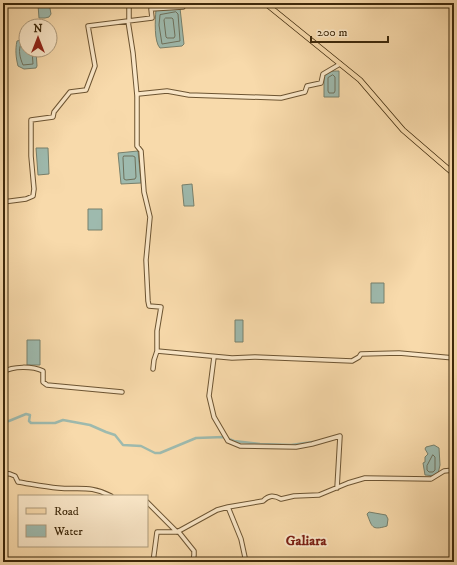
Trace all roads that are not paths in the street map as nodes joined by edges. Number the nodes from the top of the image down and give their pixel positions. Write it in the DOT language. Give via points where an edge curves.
graph roads {
  1 [pos="129,3"];
  2 [pos="184,3"];
  3 [pos="265,3"];
  4 [pos="128,21"];
  5 [pos="340,64"];
  6 [pos="137,96"];
  7 [pos="454,174"];
  8 [pos="454,200"];
  9 [pos="3,202"];
  10 [pos="454,204"];
  11 [pos="157,351"];
  12 [pos="214,356"];
  13 [pos="454,358"];
  14 [pos="153,369"];
  15 [pos="3,372"];
  16 [pos="122,392"];
  17 [pos="454,470"];
  18 [pos="3,473"];
  19 [pos="337,488"];
  20 [pos="109,495"];
  21 [pos="148,503"];
  22 [pos="228,506"];
  23 [pos="177,532"];
  24 [pos="153,562"];
  25 [pos="193,562"];
  26 [pos="246,562"];
  1 -- 4 [label="street"];
  2 -- 4 [label="street" via="183,7 151,9 152,18"];
  3 -- 5 [label="main road"];
  4 -- 6 [label="street"];
  4 -- 9 [label="street" via="88,26 95,66 89,84 86,90 70,92 52,117 31,120 33,196"];
  5 -- 6 [label="street" via="323,74 321,83 306,86 305,92 281,98 189,95 167,91"];
  5 -- 7 [label="main road" via="360,80 403,130"];
  6 -- 11 [label="street" via="137,146 141,151 144,192 150,217 146,260 148,301 149,306 161,307"];
  8 -- 10 [label="street"];
  11 -- 12 [label="street"];
  11 -- 14 [label="street"];
  12 -- 13 [label="street" via="352,361 361,354"];
  12 -- 19 [label="street" via="209,396 214,417 228,441 240,446 296,447 340,436"];
  15 -- 16 [label="street" via="15,368 36,368 43,371 43,382 47,385"];
  17 -- 19 [label="street" via="444,471 432,479 365,478"];
  18 -- 20 [label="street" via="15,476 18,482 58,488 87,488"];
  19 -- 22 [label="street" via="319,495 281,499 275,496"];
  21 -- 23 [label="street"];
  22 -- 23 [label="street"];
  22 -- 26 [label="street" via="241,539"];
  23 -- 24 [label="street" via="156,532"];
  23 -- 25 [label="street" via="194,552"];
}
